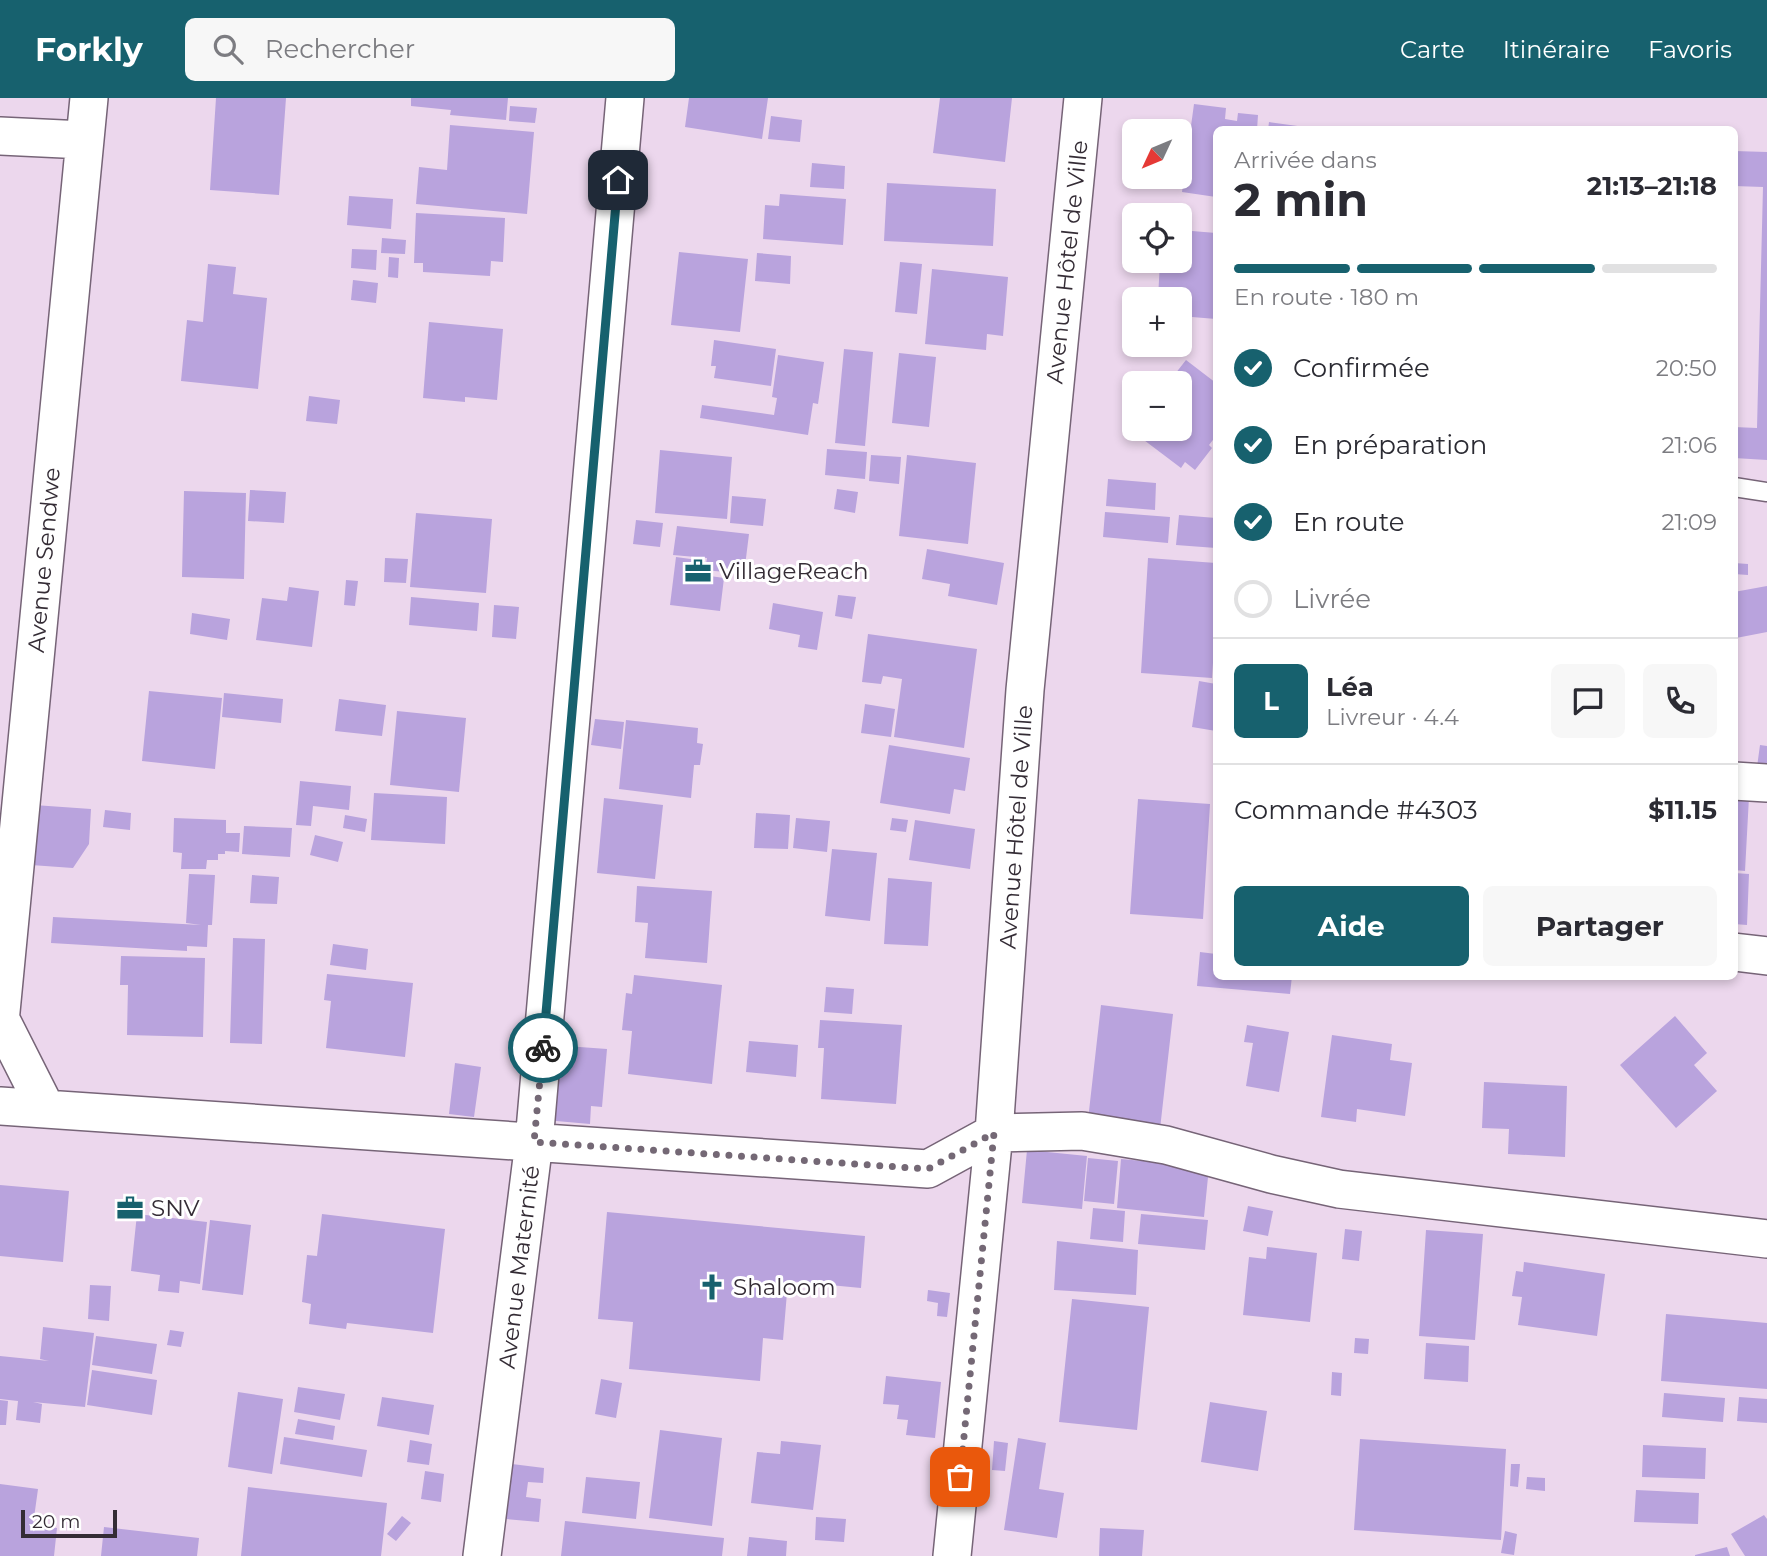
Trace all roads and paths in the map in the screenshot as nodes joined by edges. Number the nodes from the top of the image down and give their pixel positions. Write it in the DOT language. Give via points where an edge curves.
graph roads {
  1 [pos="89,98"];
  2 [pos="625,98"];
  3 [pos="1083,98"];
  4 [pos="0,136"];
  5 [pos="83,140"];
  6 [pos="1738,488"];
  7 [pos="1767,492"];
  8 [pos="1738,781"];
  9 [pos="1767,783"];
  10 [pos="1738,952"];
  11 [pos="1767,956"];
  12 [pos="1,1021"];
  13 [pos="0,1106"];
  14 [pos="46,1109"];
  15 [pos="994,1133"];
  16 [pos="534,1142"];
  17 [pos="1767,1239"];
  18 [pos="482,1556"];
  19 [pos="952,1556"];
  1 -- 5 [label="street, Avenue Sendwe"];
  2 -- 16 [label="street, Avenue Maternité"];
  3 -- 15 [label="street, Avenue Hôtel de Ville" via="1025,690"];
  4 -- 5 [label="street"];
  5 -- 12 [label="street, Avenue Sendwe"];
  6 -- 7 [label="lane"];
  8 -- 9 [label="street"];
  10 -- 11 [label="street"];
  12 -- 14 [label="street"];
  13 -- 14 [label="street"];
  14 -- 16 [label="street"];
  15 -- 16 [label="street" via="928,1169"];
  15 -- 17 [label="street" via="1082,1131 1166,1145 1339,1189"];
  15 -- 19 [label="street, Avenue Hôtel de Ville"];
  16 -- 18 [label="street, Avenue Maternité"];
}
